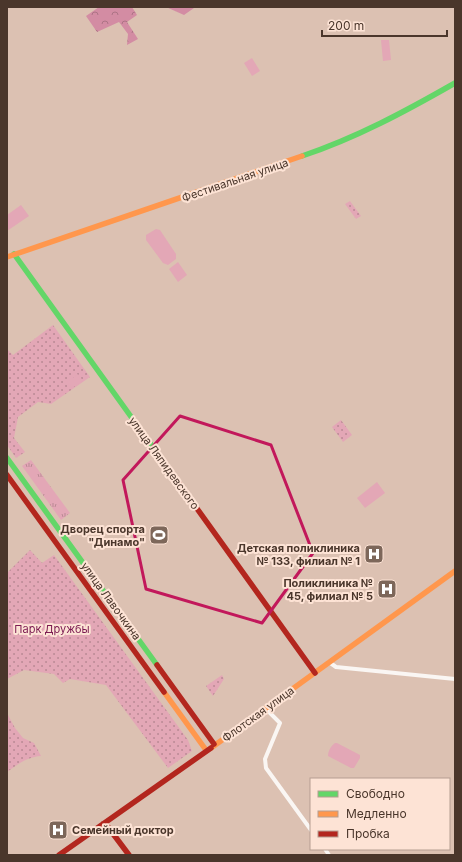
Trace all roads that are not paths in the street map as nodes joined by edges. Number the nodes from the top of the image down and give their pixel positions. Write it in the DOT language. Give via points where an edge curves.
graph roads {
  1 [pos="455,83"];
  2 [pos="14,254"];
  3 [pos="7,257"];
  4 [pos="7,458"];
  5 [pos="7,476"];
  6 [pos="455,571"];
  7 [pos="329,662"];
  8 [pos="315,673"];
  9 [pos="163,674"];
  10 [pos="455,679"];
  11 [pos="155,680"];
  12 [pos="265,708"];
  13 [pos="214,744"];
  14 [pos="206,750"];
  15 [pos="103,824"];
  16 [pos="310,829"];
  17 [pos="59,855"];
  18 [pos="129,855"];
  1 -- 2 [label="main road, Фестивальная улица" via="390,119 318,152"];
  2 -- 3 [label="main road, Фестивальная улица"];
  2 -- 8 [label="main road, улица Ляпидевского"];
  4 -- 9 [label="main road, улица Лавочкина"];
  5 -- 11 [label="main road, улица Лавочкина"];
  6 -- 7 [label="main road, Флотская улица"];
  7 -- 8 [label="main road, Флотская улица"];
  7 -- 10 [label="street" via="336,667"];
  8 -- 12 [label="main road, Флотская улица"];
  9 -- 11 [label="street" via="162,680"];
  9 -- 13 [label="main road, улица Лавочкина"];
  11 -- 14 [label="main road, улица Лавочкина"];
  12 -- 13 [label="main road, Флотская улица"];
  12 -- 16 [label="street" via="280,723 265,759 266,768"];
  13 -- 14 [label="main road, Флотская улица"];
  14 -- 15 [label="main road, Флотская улица"];
  15 -- 17 [label="main road, Флотская улица"];
  15 -- 18 [label="main road"];
}
